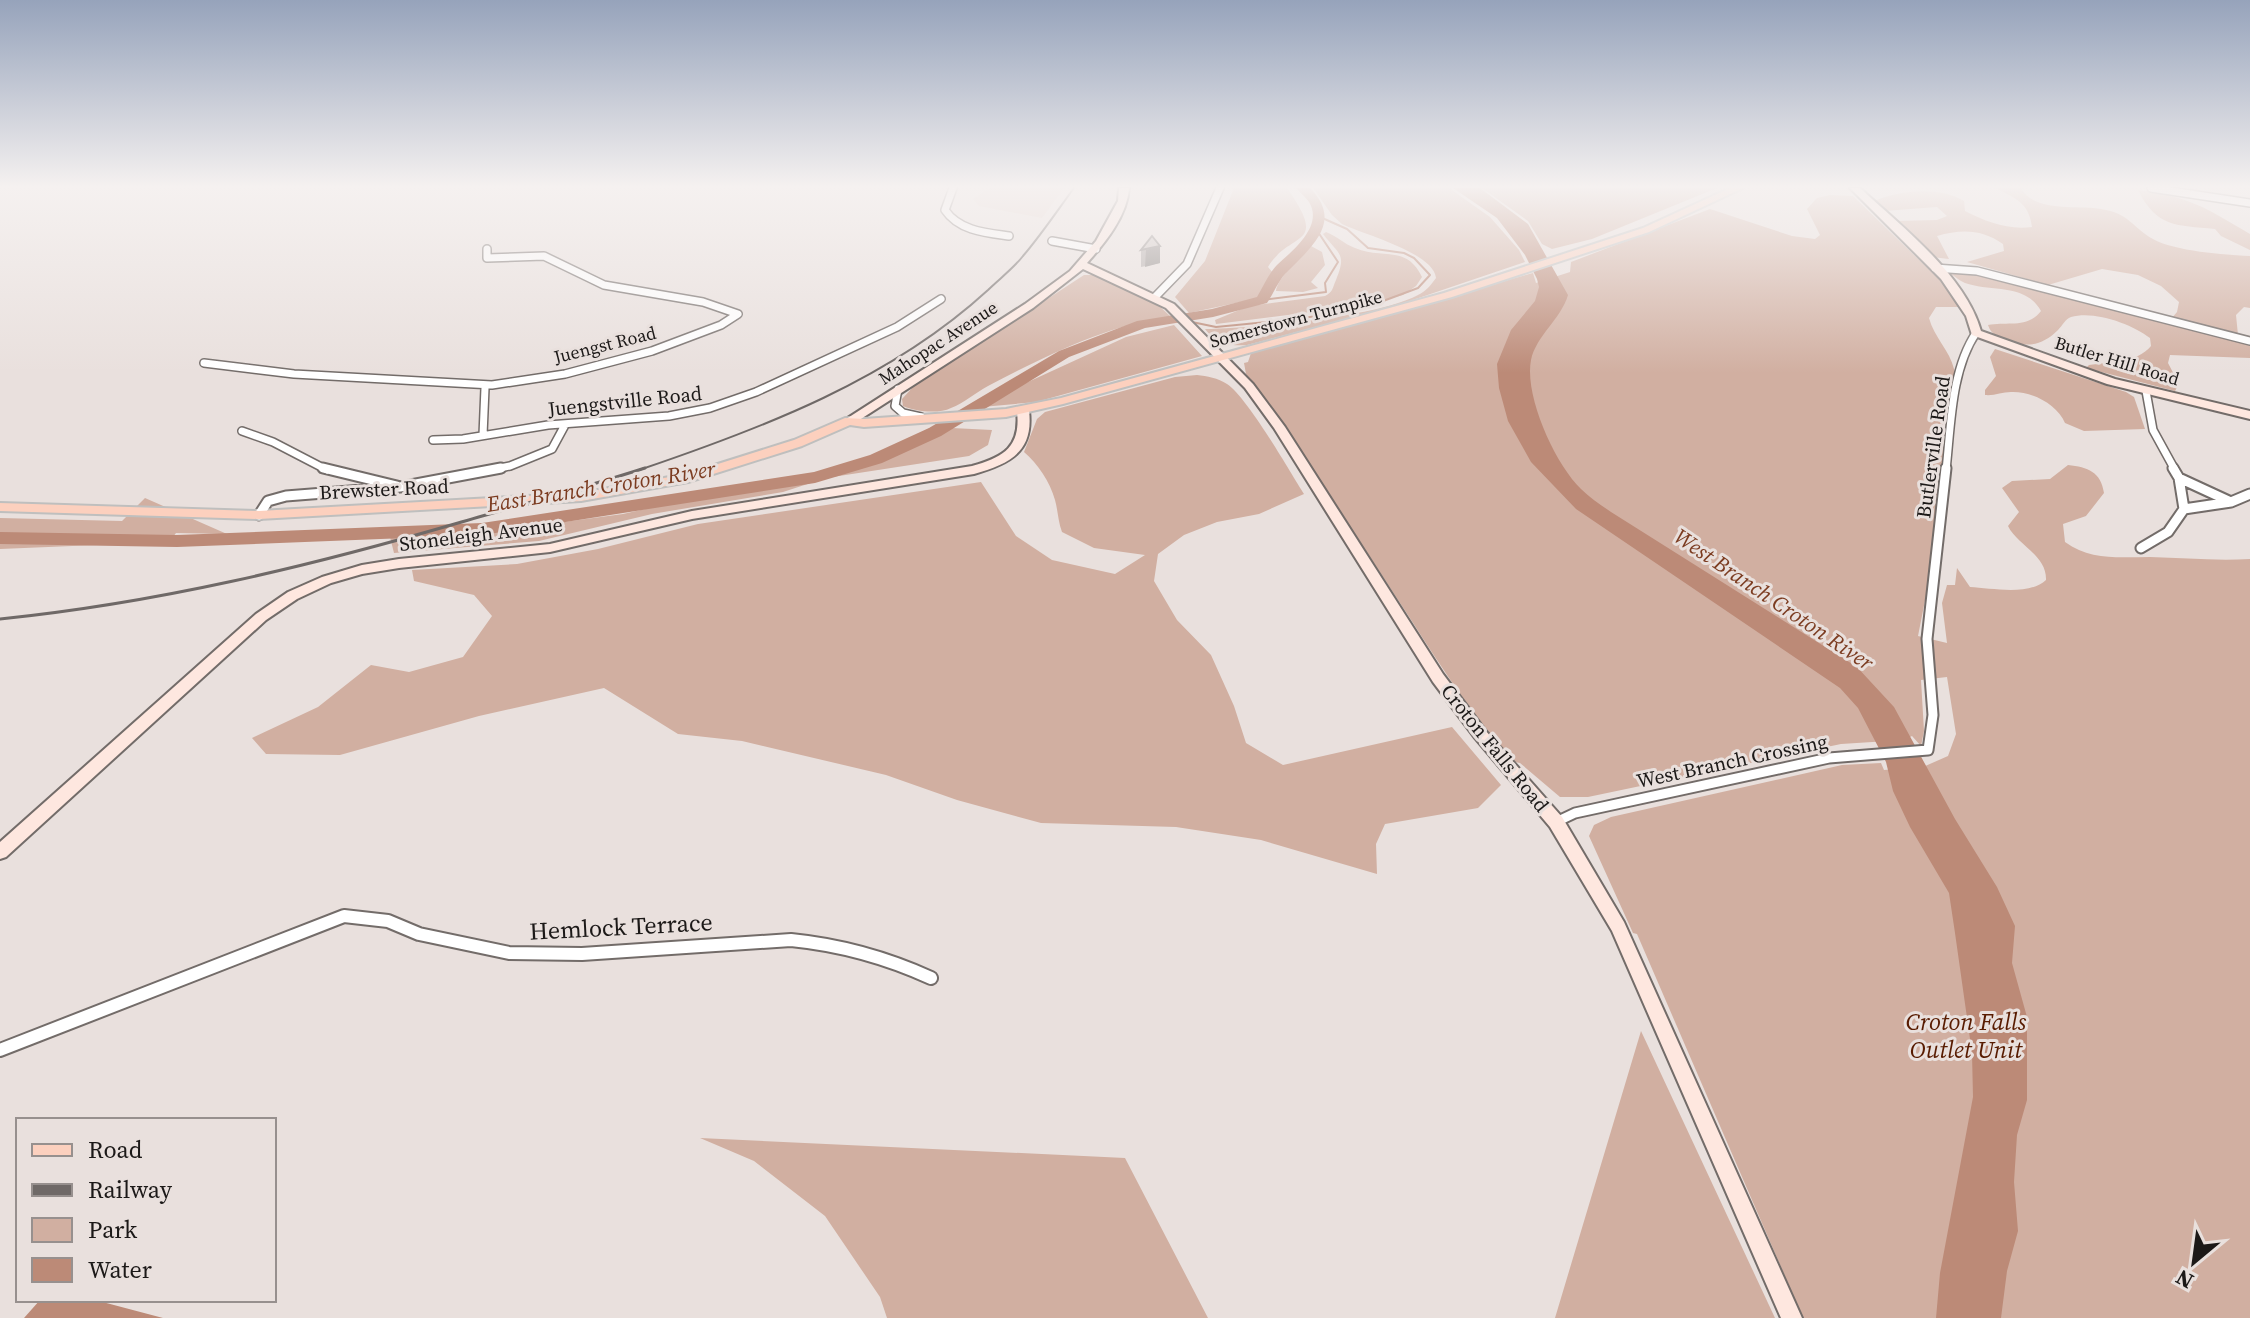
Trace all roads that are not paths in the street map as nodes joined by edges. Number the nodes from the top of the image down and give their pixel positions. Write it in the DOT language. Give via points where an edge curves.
graph roads {
  1 [pos="487,249"];
  2 [pos="1096,249"];
  3 [pos="1193,250"];
  4 [pos="1588,250"];
  5 [pos="1916,250"];
  6 [pos="1083,265"];
  7 [pos="1935,268"];
  8 [pos="1155,297"];
  9 [pos="941,299"];
  10 [pos="1976,333"];
  11 [pos="2250,341"];
  12 [pos="1222,358"];
  13 [pos="204,363"];
  14 [pos="485,388"];
  15 [pos="899,389"];
  16 [pos="2146,391"];
  17 [pos="1023,411"];
  18 [pos="2250,415"];
  19 [pos="924,417"];
  20 [pos="849,421"];
  21 [pos="565,425"];
  22 [pos="242,431"];
  23 [pos="483,435"];
  24 [pos="433,440"];
  25 [pos="2179,478"];
  26 [pos="400,487"];
  27 [pos="2250,494"];
  28 [pos="2231,502"];
  29 [pos="0,507"];
  30 [pos="2184,509"];
  31 [pos="259,515"];
  32 [pos="2141,548"];
  33 [pos="1920,752"];
  34 [pos="1556,822"];
  35 [pos="0,852"];
  36 [pos="931,978"];
  37 [pos="0,1050"];
  38 [pos="1792,1318"];
  1 -- 14 [label="street, Juengst Road" via="487,258 544,256 604,285 703,302 738,314 692,340"];
  2 -- 6 [label="street, Mahopac Avenue"];
  3 -- 8 [label="street" via="1175,280"];
  4 -- 12 [label="main road, Somerstown Turnpike" via="1431,301"];
  5 -- 7 [label="street"];
  6 -- 8 [label="street, Croton Falls Road"];
  6 -- 15 [label="street, Mahopac Avenue" via="1037,301"];
  7 -- 10 [label="street" via="1966,305"];
  7 -- 11 [label="street" via="1977,271"];
  8 -- 12 [label="street, Croton Falls Road"];
  9 -- 21 [label="street, Juengstville Road" via="897,327 733,402 669,416"];
  10 -- 16 [label="street, Butler Hill Road"];
  10 -- 33 [label="street, Butlerville Road" via="1967,346 1953,405 1927,639 1934,733 1931,746"];
  12 -- 17 [label="main road, Somerstown Turnpike"];
  12 -- 34 [label="street, Croton Falls Road" via="1279,427 1438,678"];
  13 -- 14 [label="street, Juengst Road"];
  14 -- 23 [label="street"];
  15 -- 19 [label="street" via="894,406 903,414"];
  15 -- 20 [label="street, Mahopac Avenue"];
  16 -- 18 [label="street, Butler Hill Road"];
  16 -- 25 [label="street" via="2153,430"];
  17 -- 19 [label="main road, Somerstown Turnpike"];
  17 -- 35 [label="street, Stoneleigh Avenue" via="1026,431 1020,444 1006,457 974,470 669,520 548,549 429,558 310,585 274,606"];
  19 -- 20 [label="main road, Somerstown Turnpike"];
  20 -- 31 [label="main road, Brewster Road" via="714,471 607,495"];
  21 -- 23 [label="street, Juengstville Road"];
  21 -- 26 [label="street" via="552,449 527,461"];
  22 -- 26 [label="street" via="327,470"];
  23 -- 24 [label="street, Juengstville Road"];
  25 -- 28 [label="street"];
  25 -- 30 [label="street"];
  26 -- 31 [label="street" via="277,497 262,506"];
  27 -- 28 [label="street"];
  28 -- 30 [label="street"];
  29 -- 31 [label="main road, Brewster Road"];
  30 -- 32 [label="street" via="2168,532"];
  33 -- 34 [label="street, West Branch Crossing" via="1829,758 1575,813"];
  34 -- 38 [label="street, Croton Falls Road" via="1601,894"];
  36 -- 37 [label="street, Hemlock Terrace" via="871,952 813,942 509,953 388,921 344,916"];
}
